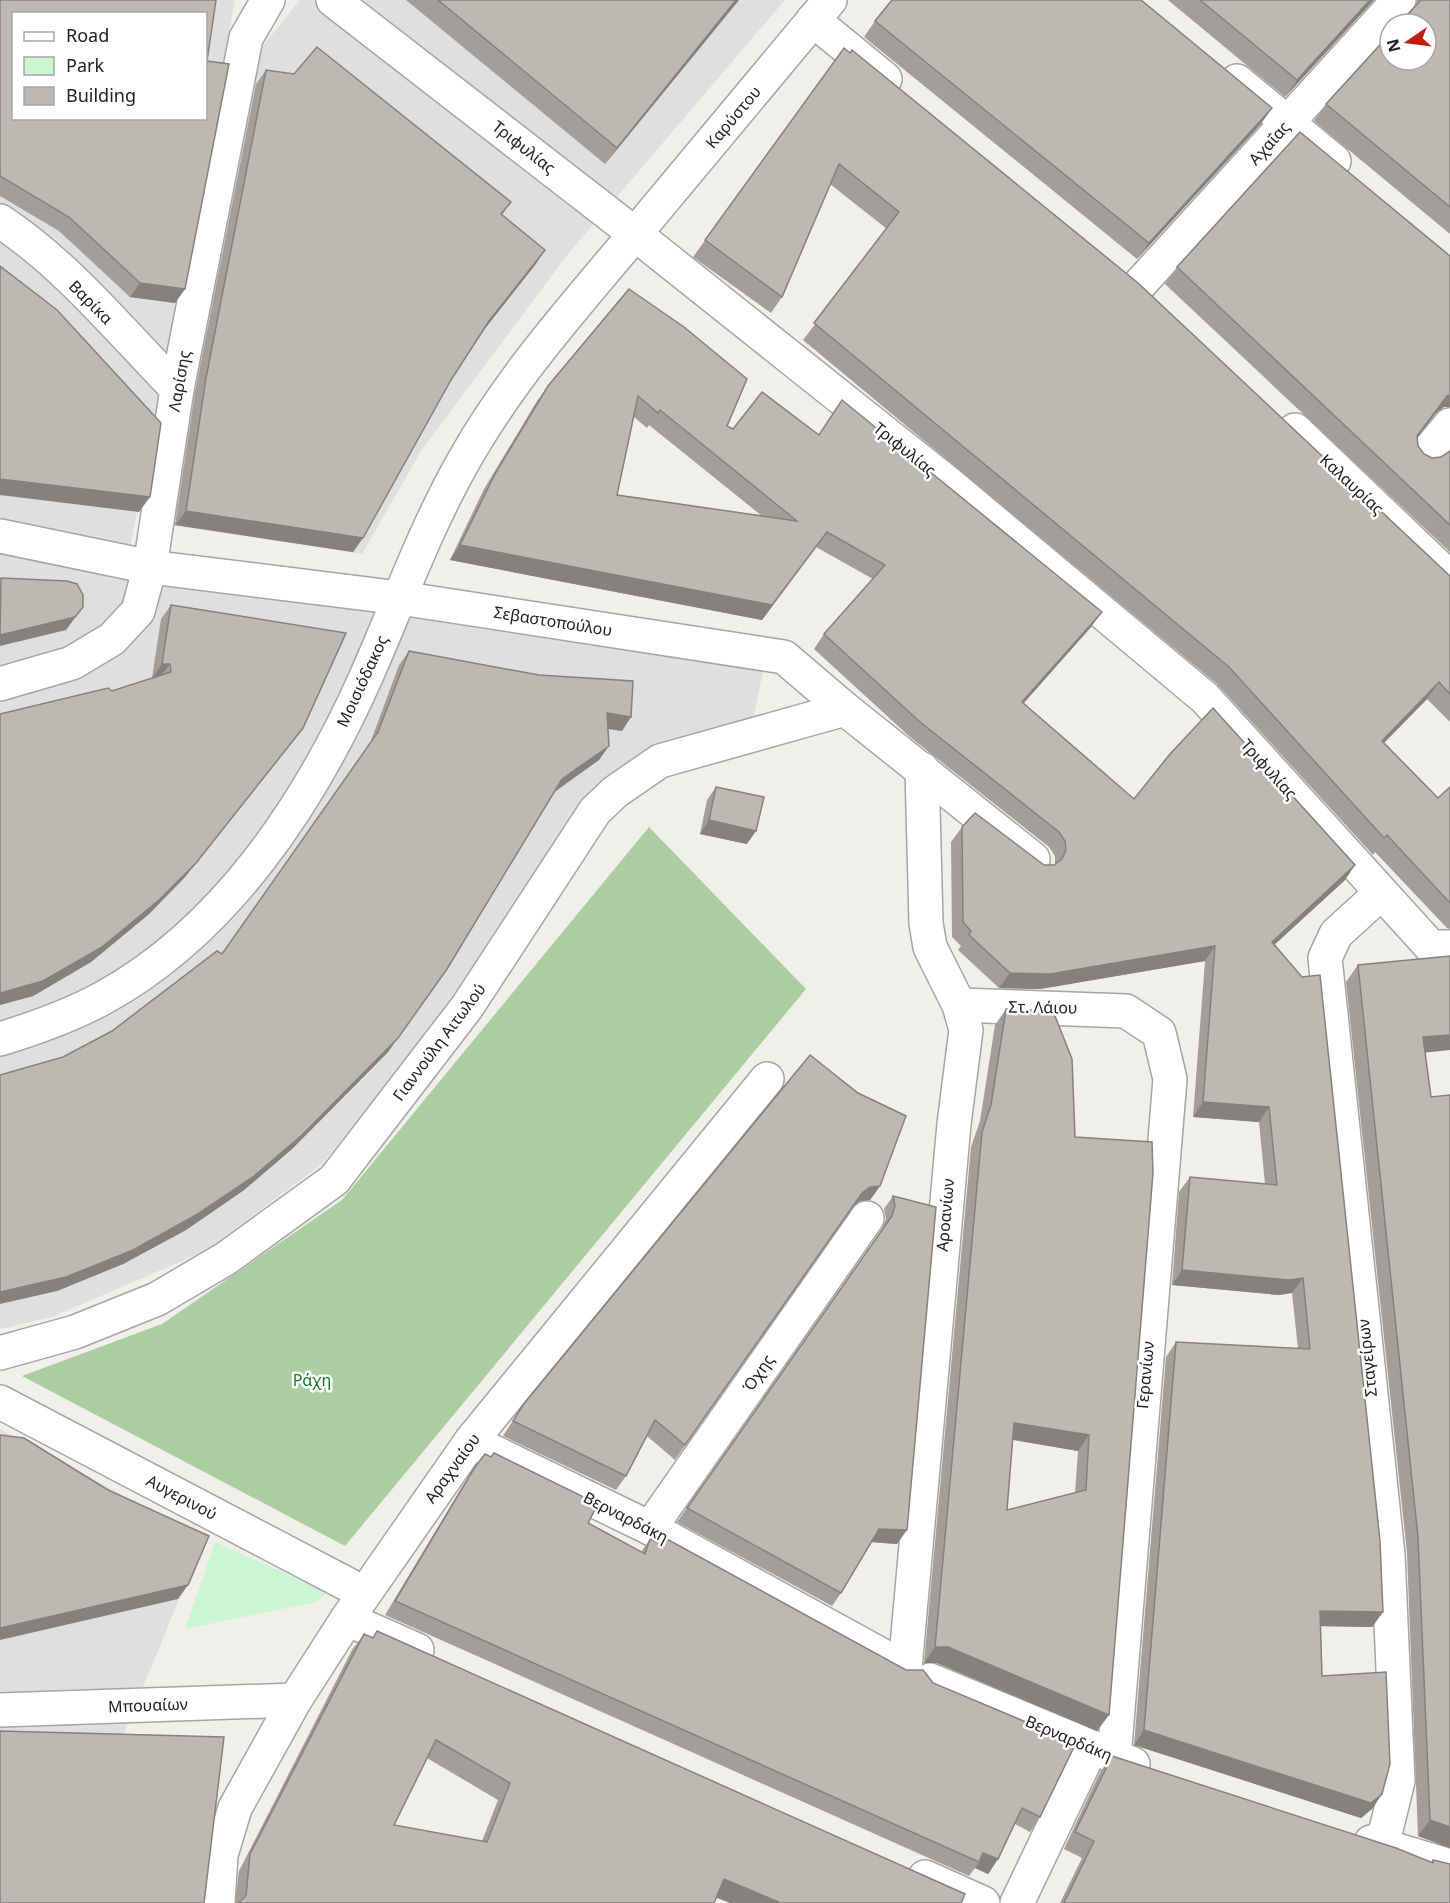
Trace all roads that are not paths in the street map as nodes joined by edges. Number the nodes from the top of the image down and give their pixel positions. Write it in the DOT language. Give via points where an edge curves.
graph roads {
  1 [pos="268,0"];
  2 [pos="333,0"];
  3 [pos="1399,0"];
  4 [pos="821,10"];
  5 [pos="1217,65"];
  6 [pos="912,101"];
  7 [pos="1287,123"];
  8 [pos="1360,183"];
  9 [pos="0,221"];
  10 [pos="635,234"];
  11 [pos="1112,263"];
  12 [pos="1139,285"];
  13 [pos="1165,309"];
  14 [pos="177,388"];
  15 [pos="1275,412"];
  16 [pos="1450,425"];
  17 [pos="1424,456"];
  18 [pos="0,536"];
  19 [pos="150,567"];
  20 [pos="1450,578"];
  21 [pos="400,598"];
  22 [pos="0,684"];
  23 [pos="845,709"];
  24 [pos="922,769"];
  25 [pos="1036,862"];
  26 [pos="1381,893"];
  27 [pos="1441,947"];
  28 [pos="959,1005"];
  29 [pos="1126,1011"];
  30 [pos="0,1039"];
  31 [pos="767,1079"];
  32 [pos="867,1218"];
  33 [pos="0,1353"];
  34 [pos="0,1402"];
  35 [pos="471,1441"];
  36 [pos="650,1528"];
  37 [pos="355,1606"];
  38 [pos="444,1662"];
  39 [pos="917,1674"];
  40 [pos="295,1700"];
  41 [pos="0,1710"];
  42 [pos="1102,1753"];
  43 [pos="1158,1772"];
  44 [pos="1338,1831"];
  45 [pos="1382,1845"];
  46 [pos="897,1864"];
  47 [pos="1450,1866"];
  48 [pos="218,1903"];
  49 [pos="983,1903"];
  50 [pos="1017,1903"];
  1 -- 14 [label="street, Λαρίσης" via="246,38"];
  2 -- 10 [label="street, Τριφυλίας"];
  3 -- 7 [label="street, Αχαΐας"];
  4 -- 6 [label="street"];
  4 -- 10 [label="street, Καρύστου"];
  5 -- 7 [label="street"];
  7 -- 8 [label="street"];
  7 -- 12 [label="street, Αχαΐας"];
  9 -- 14 [label="street, Βαρίκα" via="24,237"];
  10 -- 21 [label="street, Μοισιόδακος" via="540,348 481,431 447,493"];
  10 -- 26 [label="street, Τριφυλίας" via="949,484 1205,698"];
  11 -- 12 [label="street"];
  12 -- 13 [label="street"];
  14 -- 19 [label="street, Λαρίσης"];
  15 -- 20 [label="street, Καλαυρίας"];
  16 -- 17 [label="street"];
  18 -- 19 [label="street, Σεβαστοπούλου"];
  19 -- 21 [label="street, Σεβαστοπούλου"];
  19 -- 22 [label="street, Λαρίσης" via="138,611 112,639 72,663"];
  21 -- 23 [label="street, Σεβαστοπούλου" via="784,657"];
  21 -- 30 [label="street, Μοισιόδακος" via="327,757 266,849 212,914 146,971 105,997 69,1015"];
  23 -- 24 [label="street, Σεβαστοπούλου"];
  23 -- 33 [label="street, Γιαννούλη Αιτωλού" via="660,761 615,792 595,811 467,1007 334,1180 225,1259 157,1299 75,1332"];
  24 -- 25 [label="street, Σεβαστοπούλου"];
  24 -- 28 [label="street, Αροανίων" via="926,923 930,946"];
  26 -- 27 [label="street, Τριφυλίας"];
  26 -- 45 [label="street, Σταγείρων" via="1336,934 1325,958 1388,1555 1398,1781"];
  28 -- 29 [label="street, Στ. Λάιου"];
  28 -- 39 [label="street, Αροανίων" via="966,1030 954,1124"];
  29 -- 42 [label="street, Γερανίων" via="1159,1034 1170,1079"];
  31 -- 35 [label="street, Αραχναίου"];
  32 -- 36 [label="street, Όχης"];
  34 -- 37 [label="street, Αυγερινού"];
  35 -- 36 [label="street, Βερναρδάκη"];
  35 -- 37 [label="street, Αραχναίου"];
  36 -- 39 [label="street, Βερναρδάκη"];
  37 -- 38 [label="street, Αυγερινού"];
  37 -- 40 [label="street, Αραχναίου"];
  39 -- 42 [label="street, Βερναρδάκη"];
  40 -- 41 [label="street, Μπουαίων"];
  40 -- 48 [label="street, Αραχναίου" via="235,1808 221,1855"];
  42 -- 43 [label="street, Βερναρδάκη"];
  42 -- 50 [label="street, Γερανίων"];
  44 -- 45 [label="street"];
  45 -- 47 [label="street"];
  46 -- 49 [label="street"];
}
